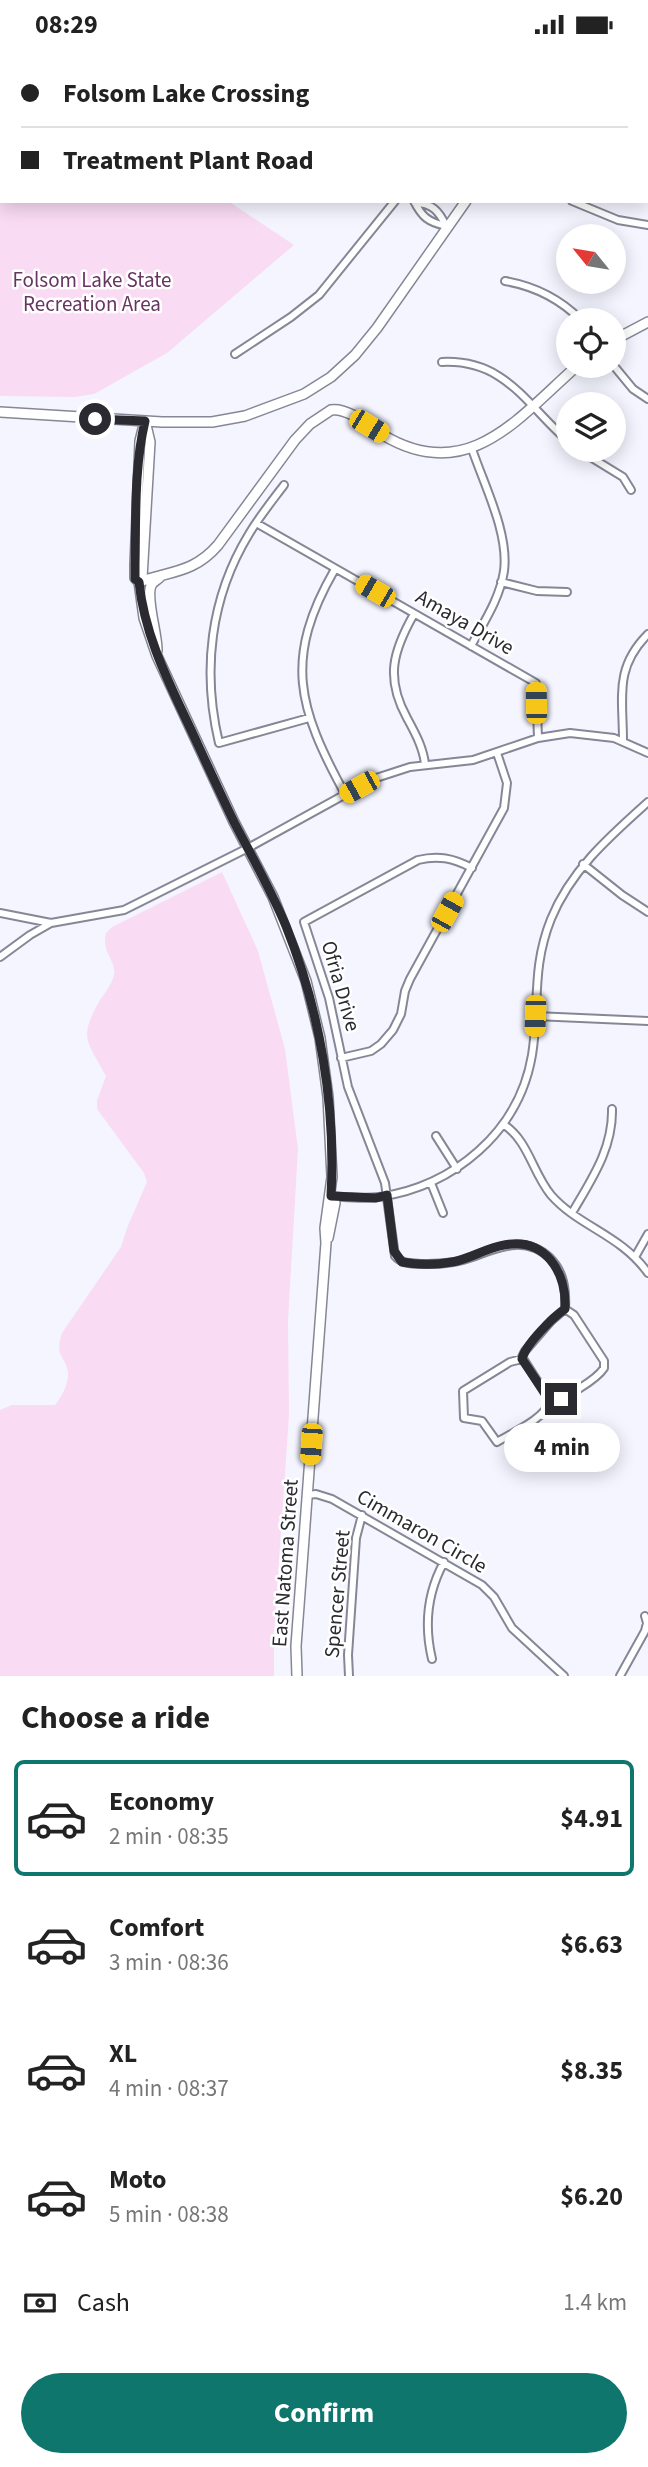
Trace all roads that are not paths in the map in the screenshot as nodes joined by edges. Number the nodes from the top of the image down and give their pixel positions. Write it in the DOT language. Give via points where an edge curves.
graph roads {
  1 [pos="393,203"];
  2 [pos="415,203"];
  3 [pos="426,203"];
  4 [pos="464,203"];
  5 [pos="576,203"];
  6 [pos="648,225"];
  7 [pos="446,226"];
  8 [pos="505,281"];
  9 [pos="566,308"];
  10 [pos="648,322"];
  11 [pos="626,333"];
  12 [pos="235,354"];
  13 [pos="442,362"];
  14 [pos="563,378"];
  15 [pos="624,378"];
  16 [pos="648,399"];
  17 [pos="533,405"];
  18 [pos="0,412"];
  19 [pos="145,421"];
  20 [pos="556,429"];
  21 [pos="472,449"];
  22 [pos="598,462"];
  23 [pos="284,485"];
  24 [pos="631,489"];
  25 [pos="256,523"];
  26 [pos="335,569"];
  27 [pos="160,577"];
  28 [pos="139,582"];
  29 [pos="501,582"];
  30 [pos="567,592"];
  31 [pos="414,614"];
  32 [pos="648,634"];
  33 [pos="471,646"];
  34 [pos="157,656"];
  35 [pos="309,718"];
  36 [pos="538,738"];
  37 [pos="623,741"];
  38 [pos="497,753"];
  39 [pos="648,753"];
  40 [pos="425,764"];
  41 [pos="345,795"];
  42 [pos="648,802"];
  43 [pos="248,848"];
  44 [pos="583,864"];
  45 [pos="471,868"];
  46 [pos="648,912"];
  47 [pos="0,913"];
  48 [pos="51,923"];
  49 [pos="0,957"];
  50 [pos="535,1016"];
  51 [pos="648,1021"];
  52 [pos="341,1058"];
  53 [pos="612,1109"];
  54 [pos="503,1124"];
  55 [pos="436,1136"];
  56 [pos="457,1169"];
  57 [pos="431,1183"];
  58 [pos="387,1195"];
  59 [pos="331,1196"];
  60 [pos="443,1213"];
  61 [pos="572,1213"];
  62 [pos="648,1234"];
  63 [pos="635,1257"];
  64 [pos="648,1273"];
  65 [pos="565,1309"];
  66 [pos="522,1359"];
  67 [pos="550,1401"];
  68 [pos="307,1496"];
  69 [pos="362,1515"];
  70 [pos="444,1562"];
  71 [pos="645,1616"];
  72 [pos="432,1659"];
  73 [pos="297,1676"];
  74 [pos="349,1676"];
  75 [pos="564,1676"];
  76 [pos="620,1676"];
  1 -- 12 [label="street" via="319,295"];
  2 -- 7 [label="street" via="433,223"];
  3 -- 7 [label="street" via="439,212"];
  4 -- 7 [label="main road"];
  5 -- 6 [label="street" via="599,215"];
  7 -- 19 [label="main road" via="377,328 331,377 279,406 245,416 212,422"];
  8 -- 9 [label="street" via="552,297"];
  10 -- 11 [label="main road"];
  13 -- 17 [label="street" via="465,363 495,373"];
  14 -- 17 [label="main road"];
  15 -- 16 [label="street"];
  17 -- 20 [label="street"];
  17 -- 21 [label="main road"];
  18 -- 19 [label="main road"];
  19 -- 28 [label="main road, East Natoma Street" via="136,501 135,579"];
  21 -- 27 [label="main road" via="442,453 411,449 345,412 331,410 295,440 204,560"];
  21 -- 29 [label="street" via="505,553"];
  22 -- 24 [label="street" via="627,480"];
  23 -- 25 [label="street"];
  25 -- 26 [label="street, Amaya Drive"];
  25 -- 35 [label="street" via="232,565 215,618 210,683 219,743"];
  26 -- 31 [label="street, Amaya Drive"];
  26 -- 35 [label="street" via="314,611 306,640 303,676"];
  27 -- 28 [label="main road"];
  27 -- 34 [label="main road" via="149,592"];
  28 -- 34 [label="main road, East Natoma Street" via="144,618"];
  29 -- 30 [label="street" via="537,591"];
  29 -- 33 [label="street"];
  31 -- 33 [label="street, Amaya Drive"];
  31 -- 40 [label="street" via="396,652 394,683"];
  32 -- 37 [label="street" via="633,650 624,673"];
  33 -- 36 [label="street, Amaya Drive" via="536,683"];
  34 -- 43 [label="main road, East Natoma Street"];
  35 -- 41 [label="street"];
  36 -- 37 [label="street" via="580,733"];
  36 -- 38 [label="street"];
  37 -- 39 [label="street"];
  38 -- 40 [label="street"];
  38 -- 45 [label="street" via="506,777 505,802"];
  40 -- 41 [label="street" via="382,775"];
  41 -- 43 [label="street"];
  42 -- 44 [label="street"];
  43 -- 48 [label="street" via="124,910"];
  43 -- 59 [label="main road, East Natoma Street" via="285,925 314,1009 328,1097"];
  44 -- 46 [label="street"];
  44 -- 50 [label="street" via="546,932 537,970"];
  45 -- 52 [label="street" via="407,985 393,1031 371,1051"];
  45 -- 52 [label="street, Ofria Drive" via="449,858 418,860 303,922 326,988"];
  47 -- 48 [label="street"];
  48 -- 49 [label="street"];
  50 -- 51 [label="street"];
  50 -- 54 [label="street" via="529,1068"];
  52 -- 58 [label="street, Ofria Drive"];
  53 -- 61 [label="street" via="606,1149"];
  54 -- 56 [label="street"];
  54 -- 61 [label="street" via="521,1139 550,1194"];
  55 -- 56 [label="street"];
  56 -- 57 [label="street"];
  57 -- 58 [label="street"];
  57 -- 60 [label="street"];
  58 -- 59 [label="street"];
  58 -- 65 [label="street, Ofria Drive" via="398,1259 435,1264 463,1260 506,1244 530,1247 545,1254 559,1270"];
  59 -- 68 [label="main road, East Natoma Street"];
  61 -- 63 [label="street"];
  62 -- 63 [label="street"];
  63 -- 64 [label="street"];
  65 -- 66 [label="street"];
  65 -- 67 [label="street" via="574,1315 604,1368 561,1399"];
  66 -- 67 [label="street"];
  66 -- 67 [label="street" via="463,1391 464,1418 482,1421 497,1442 544,1413"];
  68 -- 69 [label="street, Cimmaron Circle" via="325,1496"];
  68 -- 73 [label="main road, East Natoma Street"];
  69 -- 70 [label="street, Cimmaron Circle"];
  69 -- 74 [label="street, Spencer Street" via="354,1564"];
  70 -- 72 [label="street" via="428,1606"];
  70 -- 75 [label="street, Cimmaron Circle" via="486,1588 512,1627"];
  71 -- 76 [label="street" via="645,1631"];
}
